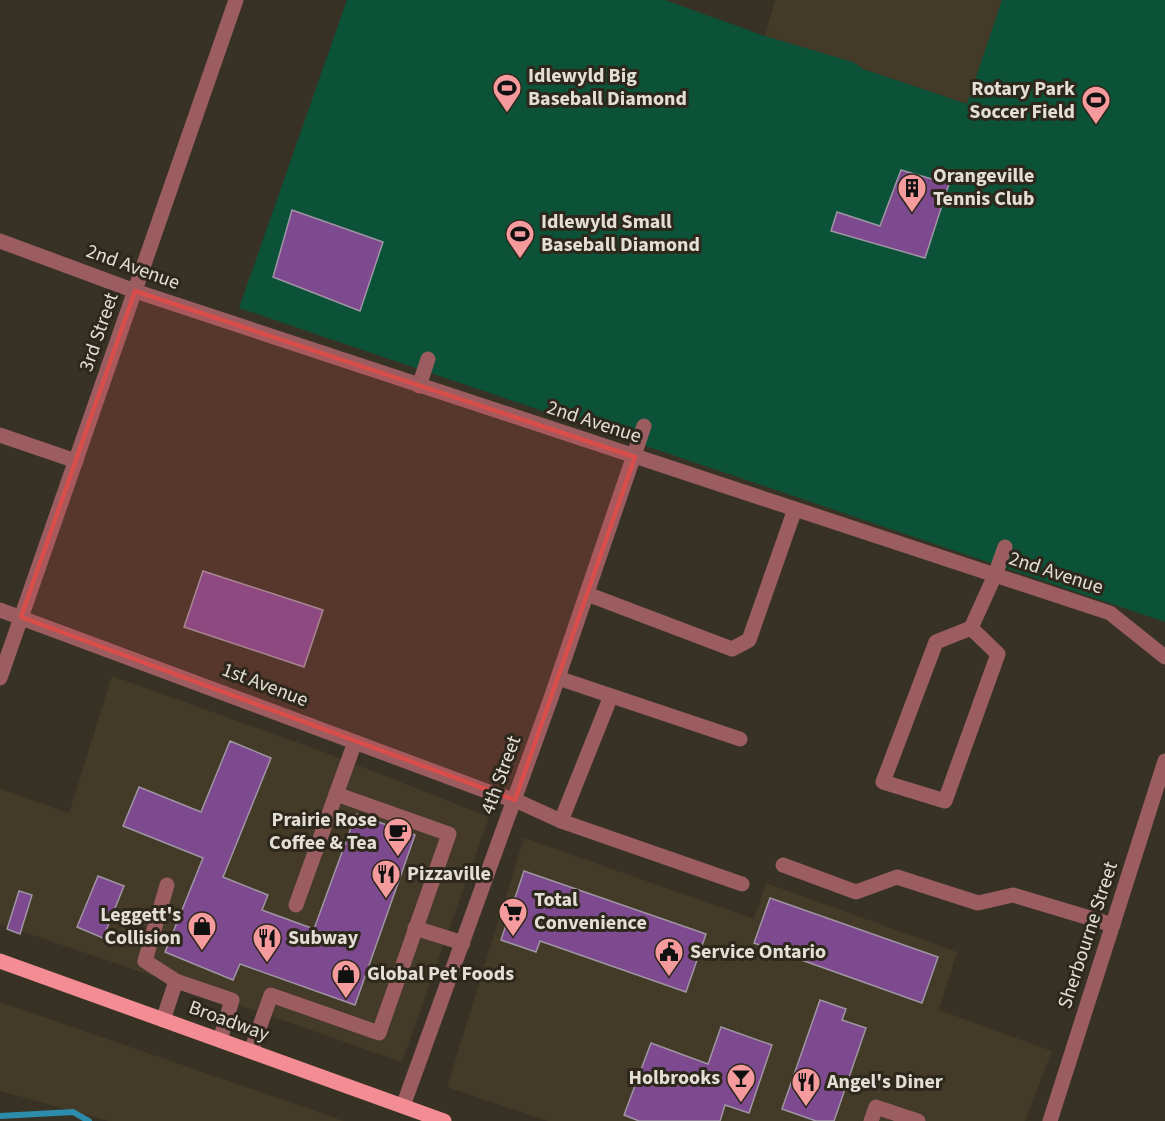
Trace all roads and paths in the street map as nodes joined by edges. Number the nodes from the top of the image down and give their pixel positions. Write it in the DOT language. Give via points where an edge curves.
graph roads {
  1 [pos="236,0"];
  2 [pos="0,241"];
  3 [pos="135,291"];
  4 [pos="428,359"];
  5 [pos="419,386"];
  6 [pos="644,426"];
  7 [pos="0,435"];
  8 [pos="635,457"];
  9 [pos="76,461"];
  10 [pos="795,509"];
  11 [pos="1005,547"];
  12 [pos="995,575"];
  13 [pos="587,594"];
  14 [pos="0,610"];
  15 [pos="21,617"];
  16 [pos="971,628"];
  17 [pos="1165,657"];
  18 [pos="0,678"];
  19 [pos="558,678"];
  20 [pos="611,696"];
  21 [pos="740,739"];
  22 [pos="355,742"];
  23 [pos="1165,761"];
  24 [pos="336,794"];
  25 [pos="515,800"];
  26 [pos="561,821"];
  27 [pos="783,865"];
  28 [pos="742,884"];
  29 [pos="168,885"];
  30 [pos="296,905"];
  31 [pos="1113,925"];
  32 [pos="415,928"];
  33 [pos="463,943"];
  34 [pos="0,961"];
  35 [pos="176,981"];
  36 [pos="163,1020"];
  37 [pos="220,1040"];
  38 [pos="251,1052"];
  39 [pos="403,1106"];
  40 [pos="444,1121"];
  41 [pos="871,1121"];
  42 [pos="918,1121"];
  43 [pos="1050,1121"];
  1 -- 3 [label="street, 3rd Street"];
  2 -- 3 [label="street, 2nd Avenue"];
  3 -- 5 [label="street, 2nd Avenue"];
  3 -- 9 [label="street, 3rd Street"];
  4 -- 5 [label="street"];
  5 -- 8 [label="street, 2nd Avenue"];
  6 -- 8 [label="street, 4th Street"];
  7 -- 9 [label="street"];
  8 -- 10 [label="street, 2nd Avenue"];
  8 -- 13 [label="street, 4th Street"];
  9 -- 15 [label="street, 3rd Street"];
  10 -- 12 [label="street, 2nd Avenue"];
  10 -- 13 [label="street" via="750,640 732,649"];
  11 -- 12 [label="street"];
  12 -- 16 [label="street"];
  12 -- 17 [label="street, 2nd Avenue" via="1110,613"];
  13 -- 19 [label="street, 4th Street"];
  14 -- 15 [label="street, 1st Avenue"];
  15 -- 18 [label="street, 3rd Street"];
  15 -- 22 [label="street, 1st Avenue"];
  16 -- 16 [label="street" via="936,642 883,782 945,801 998,654"];
  19 -- 20 [label="street"];
  19 -- 25 [label="street, 4th Street"];
  20 -- 21 [label="street"];
  20 -- 26 [label="street"];
  22 -- 24 [label="street"];
  22 -- 25 [label="street, 1st Avenue"];
  23 -- 31 [label="street, Sherbourne Street"];
  24 -- 30 [label="street"];
  24 -- 32 [label="street" via="448,834"];
  25 -- 26 [label="street, 1st Avenue"];
  25 -- 33 [label="street, 4th Street"];
  26 -- 28 [label="street, 1st Avenue"];
  27 -- 31 [label="street" via="856,892 897,877 978,903 1013,895"];
  29 -- 35 [label="street" via="145,961"];
  31 -- 43 [label="street, Sherbourne Street"];
  32 -- 33 [label="street"];
  32 -- 38 [label="street" via="379,1033 271,995"];
  33 -- 39 [label="street, 4th Street"];
  34 -- 36 [label="main road, Broadway"];
  35 -- 36 [label="street"];
  35 -- 37 [label="street" via="232,1000"];
  36 -- 37 [label="main road, Broadway"];
  37 -- 38 [label="main road, Broadway"];
  38 -- 39 [label="main road, Broadway"];
  39 -- 40 [label="main road, Broadway"];
  41 -- 42 [label="street" via="876,1107"];
}
